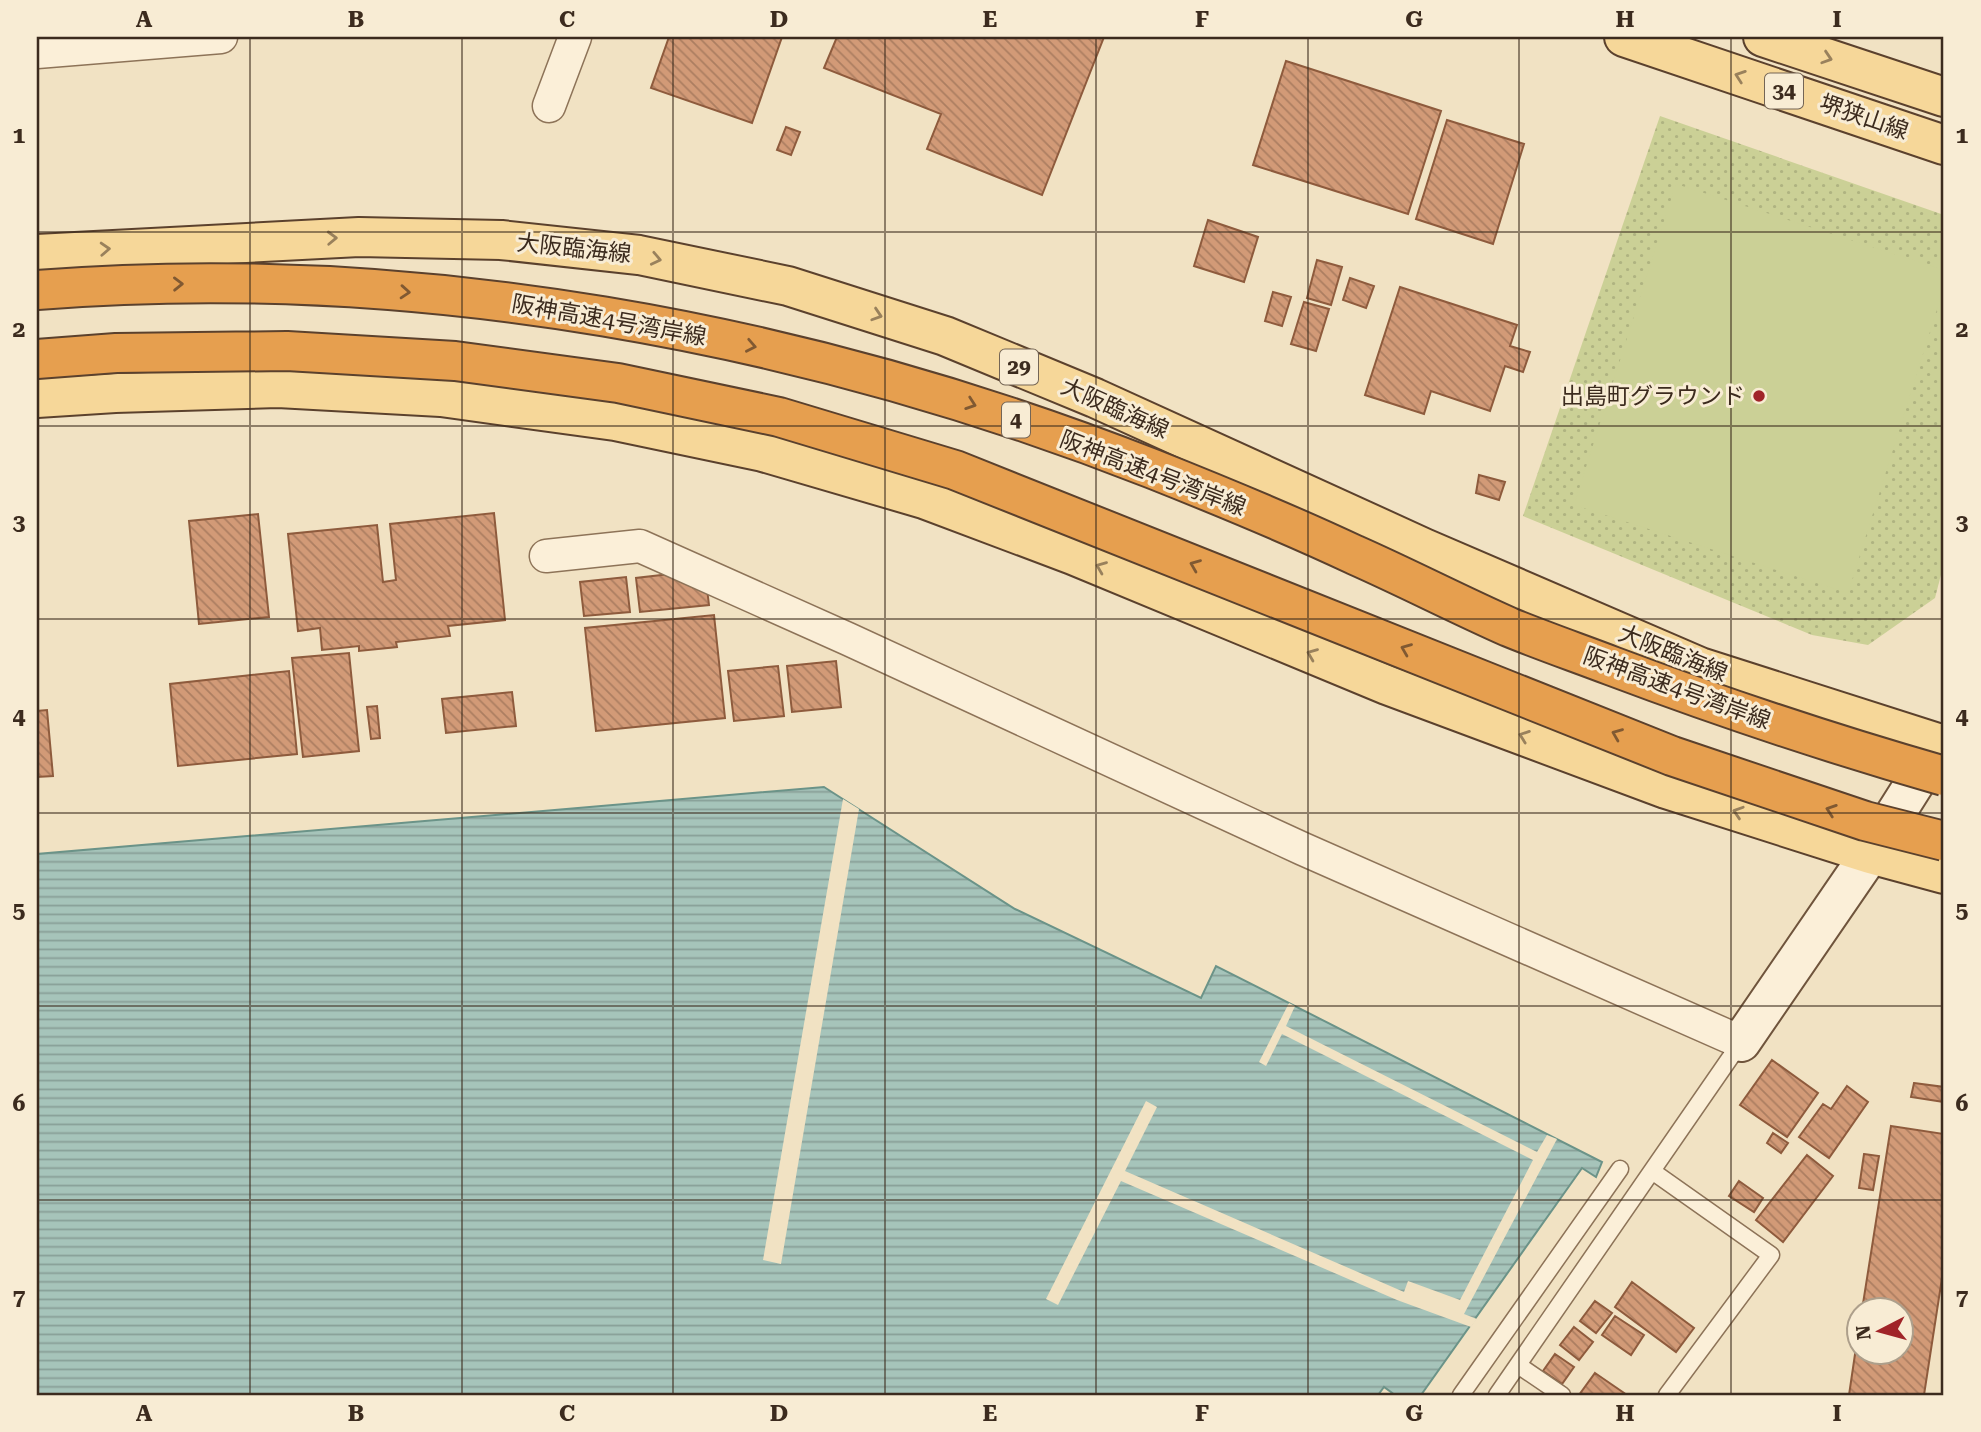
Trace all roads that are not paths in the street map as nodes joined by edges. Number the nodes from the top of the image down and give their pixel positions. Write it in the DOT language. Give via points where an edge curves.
graph roads {
  1 [pos="221,37"];
  2 [pos="575,37"];
  3 [pos="1624,37"];
  4 [pos="1763,37"];
  5 [pos="37,52"];
  6 [pos="1944,97"];
  7 [pos="549,106"];
  8 [pos="1944,145"];
  9 [pos="37,254"];
  10 [pos="37,290"];
  11 [pos="37,359"];
  12 [pos="37,398"];
  13 [pos="546,556"];
  14 [pos="1943,750"];
  15 [pos="1944,841"];
  16 [pos="1870,854"];
  17 [pos="1944,874"];
  18 [pos="1741,1042"];
  19 [pos="1620,1169"];
  20 [pos="1651,1171"];
  21 [pos="1518,1365"];
  22 [pos="1461,1395"];
  23 [pos="1497,1395"];
  24 [pos="1562,1395"];
  25 [pos="1667,1395"];
  1 -- 5 [label="street"];
  2 -- 7 [label="street"];
  8 -- 3 [label="main road, 堺狭山線 / 34, one-way"];
  4 -- 6 [label="main road, 堺狭山線 / 34, one-way"];
  9 -- 14 [label="main road, 大阪臨海線 / 29, one-way" via="359,237 501,240 639,255 788,286 945,336 1095,398 1700,667"];
  10 -- 14 [label="highway, 阪神高速4号湾岸線 / 4, one-way, bridge" via="283,283 463,296 628,321 794,355 963,401 1151,468 1350,552 1513,628 1704,701 1867,754"];
  15 -- 11 [label="highway, one-way, bridge" via="1865,821 1672,756 955,470 779,416 618,383 455,360 287,351"];
  16 -- 12 [label="main road, one-way" via="1665,789 1387,685 1073,555 924,499 763,452 615,421 441,397 278,388"];
  13 -- 18 [label="street" via="640,546 1316,855"];
  14 -- 16 [label="street"];
  16 -- 17 [label="main road"];
  16 -- 18 [label="street"];
  18 -- 20 [label="lane"];
  19 -- 22 [label="lane"];
  20 -- 21 [label="lane"];
  20 -- 25 [label="lane" via="1771,1255"];
  21 -- 23 [label="lane"];
  21 -- 24 [label="lane"];
}
